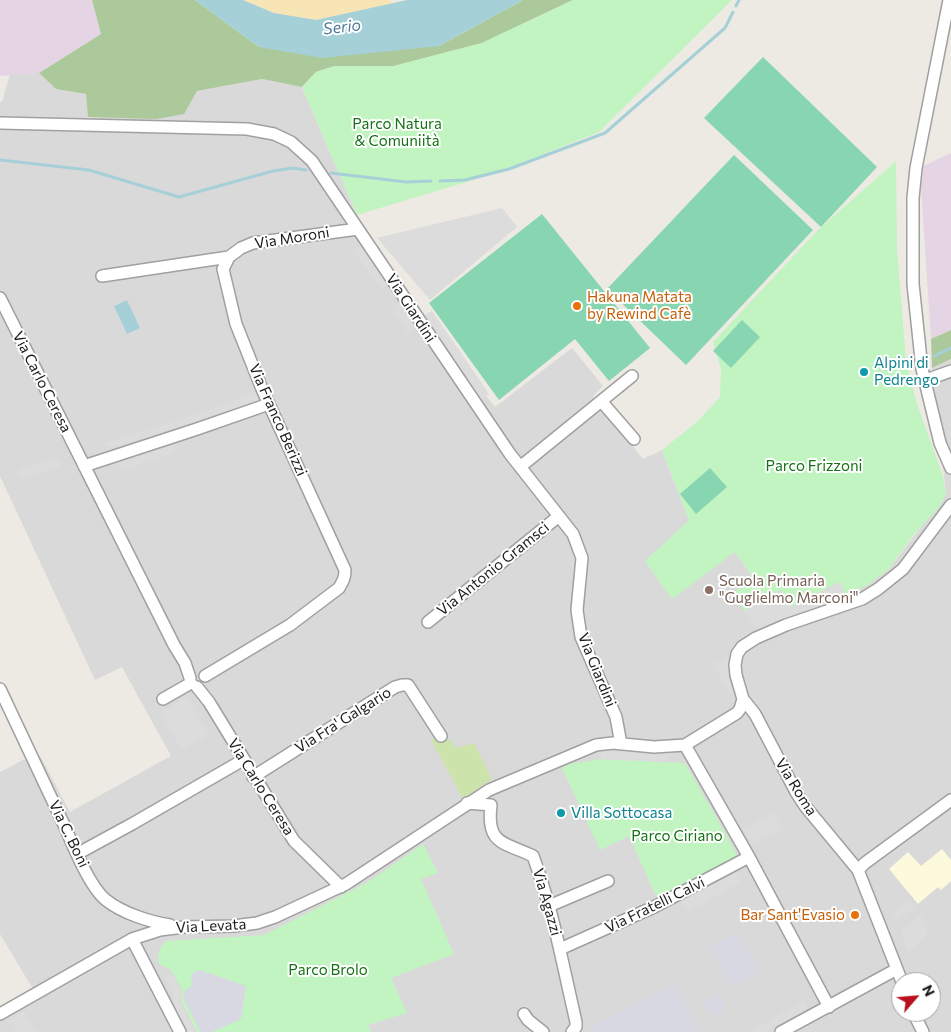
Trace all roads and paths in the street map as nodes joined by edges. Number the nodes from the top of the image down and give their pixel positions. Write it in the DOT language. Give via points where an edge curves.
graph roads {
  1 [pos="950,0"];
  2 [pos="0,123"];
  3 [pos="358,229"];
  4 [pos="229,257"];
  5 [pos="102,276"];
  6 [pos="0,298"];
  7 [pos="951,370"];
  8 [pos="632,376"];
  9 [pos="923,381"];
  10 [pos="602,402"];
  11 [pos="269,404"];
  12 [pos="634,439"];
  13 [pos="84,466"];
  14 [pos="520,467"];
  15 [pos="951,468"];
  16 [pos="951,506"];
  17 [pos="559,516"];
  18 [pos="428,622"];
  19 [pos="199,679"];
  20 [pos="0,689"];
  21 [pos="163,699"];
  22 [pos="743,699"];
  23 [pos="441,736"];
  24 [pos="621,744"];
  25 [pos="685,745"];
  26 [pos="243,760"];
  27 [pos="253,777"];
  28 [pos="497,786"];
  29 [pos="951,800"];
  30 [pos="467,803"];
  31 [pos="491,805"];
  32 [pos="77,854"];
  33 [pos="749,857"];
  34 [pos="858,870"];
  35 [pos="608,881"];
  36 [pos="340,887"];
  37 [pos="549,906"];
  38 [pos="184,927"];
  39 [pos="132,939"];
  40 [pos="560,948"];
  41 [pos="897,969"];
  42 [pos="898,972"];
  43 [pos="829,1007"];
  44 [pos="0,1014"];
  45 [pos="524,1014"];
  46 [pos="180,1032"];
  47 [pos="543,1032"];
  48 [pos="572,1032"];
  49 [pos="781,1032"];
  1 -- 9 [label="street" via="916,168 913,198 913,284"];
  2 -- 3 [label="street, Via Giardini" via="227,128 274,134 290,142 312,161"];
  3 -- 4 [label="street, Via Moroni" via="254,243"];
  3 -- 14 [label="street, Via Giardini"];
  4 -- 5 [label="street"];
  4 -- 11 [label="street, Via Franco Berizzi" via="224,269 236,324"];
  6 -- 13 [label="street, Via Carlo Ceresa"];
  7 -- 9 [label="street"];
  8 -- 10 [label="street"];
  9 -- 15 [label="street" via="940,443"];
  10 -- 12 [label="street"];
  10 -- 14 [label="street"];
  11 -- 13 [label="street"];
  11 -- 19 [label="street, Via Franco Berizzi" via="345,570 344,580 290,625"];
  13 -- 19 [label="street, Via Carlo Ceresa" via="174,645"];
  14 -- 17 [label="street, Via Giardini"];
  16 -- 22 [label="street, Via Roma" via="903,569 878,589 862,599 786,625 742,647 737,654 736,675"];
  17 -- 18 [label="street, Via Antonio Gramsci"];
  17 -- 24 [label="street, Via Giardini" via="573,534 582,558 577,610 580,638 616,716"];
  19 -- 21 [label="street"];
  19 -- 26 [label="street, Via Carlo Ceresa"];
  20 -- 32 [label="street, Via C. Boni"];
  22 -- 25 [label="street" via="737,714"];
  22 -- 34 [label="street, Via Roma" via="755,714 805,806"];
  23 -- 27 [label="street, Via Fra' Galgario" via="408,685 402,684"];
  24 -- 25 [label="street"];
  24 -- 28 [label="street, Via Levata" via="596,745"];
  25 -- 33 [label="street"];
  26 -- 27 [label="street, Via Carlo Ceresa"];
  26 -- 32 [label="street"];
  27 -- 36 [label="street, Via Carlo Ceresa" via="294,841"];
  28 -- 30 [label="street, Via Levata"];
  28 -- 31 [label="street"];
  29 -- 34 [label="street"];
  30 -- 31 [label="street"];
  30 -- 36 [label="street, Via Levata"];
  31 -- 37 [label="street, Via Agazzi" via="489,819 492,832 508,847 533,856"];
  32 -- 38 [label="street, Via C. Boni" via="98,892 107,901 141,919"];
  33 -- 40 [label="street, Via Fratelli Calvi" via="654,907"];
  33 -- 43 [label="street"];
  34 -- 41 [label="street, Via Roma"];
  35 -- 37 [label="street"];
  36 -- 38 [label="street, Via Levata" via="257,923"];
  37 -- 40 [label="street, Via Agazzi"];
  38 -- 39 [label="street, Via Levata"];
  39 -- 44 [label="street, Via Levata"];
  39 -- 46 [label="street"];
  40 -- 48 [label="street, Via Agazzi" via="576,1022"];
  41 -- 42 [label="street, Via Roma"];
  41 -- 43 [label="street"];
  43 -- 49 [label="street"];
  45 -- 47 [label="street"];
}
